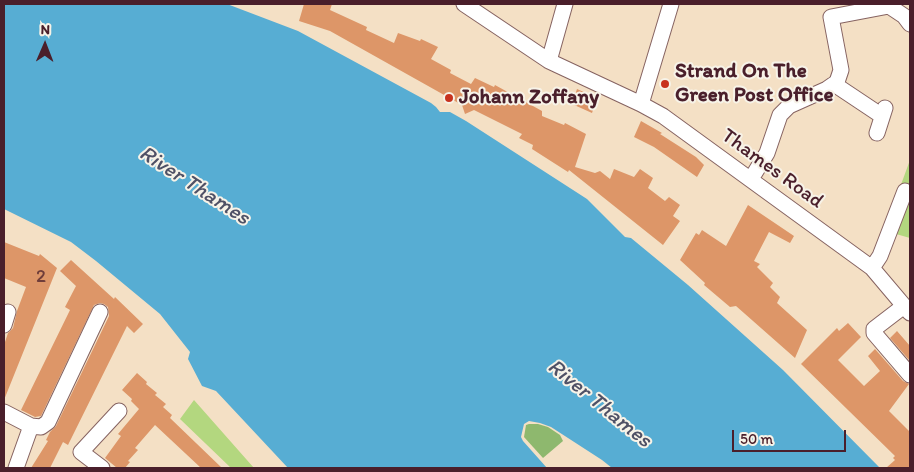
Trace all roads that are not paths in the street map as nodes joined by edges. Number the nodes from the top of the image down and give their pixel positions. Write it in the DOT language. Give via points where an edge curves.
graph roads {
  1 [pos="464,4"];
  2 [pos="565,4"];
  3 [pos="672,4"];
  4 [pos="483,10"];
  5 [pos="830,10"];
  6 [pos="910,24"];
  7 [pos="549,61"];
  8 [pos="834,84"];
  9 [pos="642,104"];
  10 [pos="877,133"];
  11 [pos="751,179"];
  12 [pos="905,191"];
  13 [pos="872,268"];
  14 [pos="907,310"];
  15 [pos="100,312"];
  16 [pos="910,374"];
  17 [pos="119,411"];
  18 [pos="4,412"];
  19 [pos="31,426"];
  20 [pos="16,468"];
  21 [pos="102,468"];
  1 -- 4 [label="street, Thames Road"];
  2 -- 7 [label="street"];
  3 -- 9 [label="street"];
  4 -- 7 [label="street, Thames Road"];
  5 -- 6 [label="street" via="889,6"];
  5 -- 8 [label="street" via="841,70"];
  7 -- 9 [label="street, Thames Road"];
  8 -- 10 [label="street" via="884,111"];
  8 -- 11 [label="street" via="789,106 780,115 767,152"];
  9 -- 11 [label="street, Thames Road"];
  11 -- 13 [label="street, Thames Road"];
  12 -- 13 [label="street" via="880,256"];
  13 -- 14 [label="street, Thames Road"];
  14 -- 16 [label="street" via="874,333"];
  15 -- 19 [label="street" via="48,422 41,427"];
  17 -- 21 [label="street" via="81,452"];
  18 -- 19 [label="street"];
  19 -- 20 [label="street"];
}
